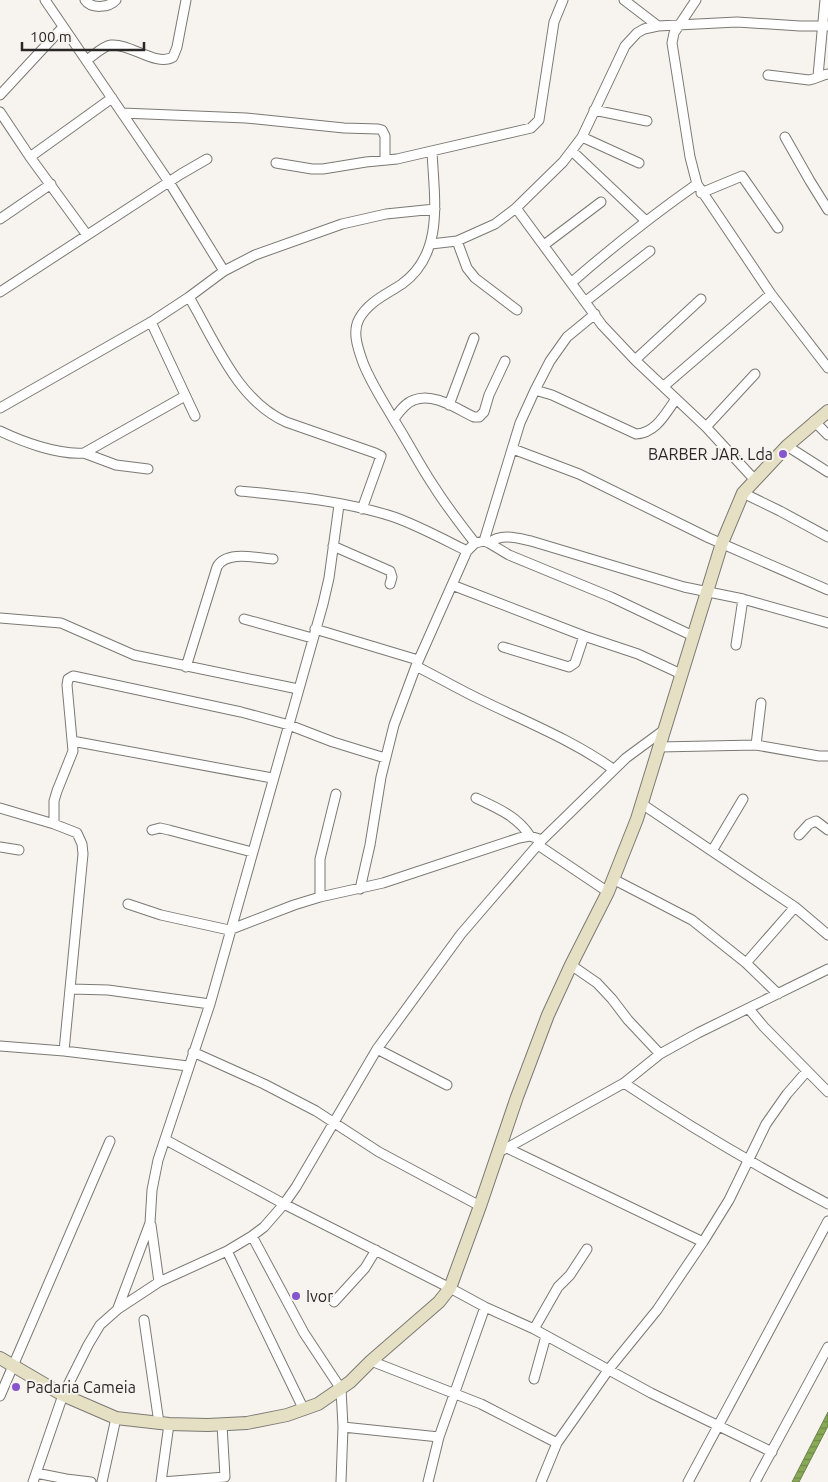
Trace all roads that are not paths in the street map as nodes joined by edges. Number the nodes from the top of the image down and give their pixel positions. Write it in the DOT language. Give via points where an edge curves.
graph roads {
  1 [pos="45,0"];
  2 [pos="84,0"];
  3 [pos="116,0"];
  4 [pos="186,0"];
  5 [pos="563,0"];
  6 [pos="624,0"];
  7 [pos="696,0"];
  8 [pos="825,0"];
  9 [pos="658,26"];
  10 [pos="680,26"];
  11 [pos="825,26"];
  12 [pos="63,27"];
  13 [pos="88,60"];
  14 [pos="828,74"];
  15 [pos="768,75"];
  16 [pos="818,76"];
  17 [pos="0,95"];
  18 [pos="112,98"];
  19 [pos="594,110"];
  20 [pos="0,112"];
  21 [pos="122,114"];
  22 [pos="647,121"];
  23 [pos="582,137"];
  24 [pos="785,137"];
  25 [pos="432,151"];
  26 [pos="572,151"];
  27 [pos="30,157"];
  28 [pos="207,159"];
  29 [pos="385,160"];
  30 [pos="276,163"];
  31 [pos="639,163"];
  32 [pos="168,182"];
  33 [pos="51,184"];
  34 [pos="699,189"];
  35 [pos="601,202"];
  36 [pos="516,208"];
  37 [pos="435,209"];
  38 [pos="828,210"];
  39 [pos="0,219"];
  40 [pos="646,222"];
  41 [pos="778,228"];
  42 [pos="87,235"];
  43 [pos="457,241"];
  44 [pos="431,244"];
  45 [pos="544,245"];
  46 [pos="650,251"];
  47 [pos="224,271"];
  48 [pos="571,283"];
  49 [pos="0,292"];
  50 [pos="771,294"];
  51 [pos="189,297"];
  52 [pos="701,299"];
  53 [pos="586,301"];
  54 [pos="517,310"];
  55 [pos="595,314"];
  56 [pos="151,322"];
  57 [pos="474,338"];
  58 [pos="635,360"];
  59 [pos="505,361"];
  60 [pos="828,368"];
  61 [pos="755,374"];
  62 [pos="664,386"];
  63 [pos="535,390"];
  64 [pos="186,396"];
  65 [pos="676,399"];
  66 [pos="449,405"];
  67 [pos="0,408"];
  68 [pos="828,411"];
  69 [pos="195,416"];
  70 [pos="394,419"];
  71 [pos="814,421"];
  72 [pos="706,427"];
  73 [pos="0,431"];
  74 [pos="828,435"];
  75 [pos="787,446"];
  76 [pos="513,449"];
  77 [pos="84,453"];
  78 [pos="148,468"];
  79 [pos="828,472"];
  80 [pos="754,479"];
  81 [pos="240,491"];
  82 [pos="743,493"];
  83 [pos="339,505"];
  84 [pos="362,509"];
  85 [pos="828,537"];
  86 [pos="483,542"];
  87 [pos="722,543"];
  88 [pos="333,546"];
  89 [pos="466,551"];
  90 [pos="273,559"];
  91 [pos="390,584"];
  92 [pos="452,585"];
  93 [pos="828,590"];
  94 [pos="707,592"];
  95 [pos="743,599"];
  96 [pos="0,618"];
  97 [pos="244,619"];
  98 [pos="828,623"];
  99 [pos="313,634"];
  100 [pos="584,636"];
  101 [pos="693,636"];
  102 [pos="736,644"];
  103 [pos="503,648"];
  104 [pos="417,663"];
  105 [pos="186,667"];
  106 [pos="681,674"];
  107 [pos="298,689"];
  108 [pos="761,703"];
  109 [pos="289,725"];
  110 [pos="664,730"];
  111 [pos="72,741"];
  112 [pos="756,745"];
  113 [pos="659,747"];
  114 [pos="824,756"];
  115 [pos="385,758"];
  116 [pos="828,763"];
  117 [pos="614,770"];
  118 [pos="272,778"];
  119 [pos="336,794"];
  120 [pos="476,798"];
  121 [pos="743,800"];
  122 [pos="642,804"];
  123 [pos="0,808"];
  124 [pos="54,824"];
  125 [pos="152,830"];
  126 [pos="828,830"];
  127 [pos="799,835"];
  128 [pos="530,836"];
  129 [pos="540,843"];
  130 [pos="0,847"];
  131 [pos="19,850"];
  132 [pos="712,851"];
  133 [pos="252,852"];
  134 [pos="610,886"];
  135 [pos="360,888"];
  136 [pos="320,896"];
  137 [pos="128,904"];
  138 [pos="795,907"];
  139 [pos="229,930"];
  140 [pos="828,935"];
  141 [pos="746,963"];
  142 [pos="570,965"];
  143 [pos="828,969"];
  144 [pos="71,989"];
  145 [pos="778,994"];
  146 [pos="210,1004"];
  147 [pos="750,1009"];
  148 [pos="0,1046"];
  149 [pos="377,1049"];
  150 [pos="64,1051"];
  151 [pos="193,1052"];
  152 [pos="660,1054"];
  153 [pos="188,1066"];
  154 [pos="807,1071"];
  155 [pos="624,1083"];
  156 [pos="447,1085"];
  157 [pos="828,1092"];
  158 [pos="333,1122"];
  159 [pos="166,1140"];
  160 [pos="110,1141"];
  161 [pos="502,1150"];
  162 [pos="747,1160"];
  163 [pos="284,1204"];
  164 [pos="828,1204"];
  165 [pos="480,1206"];
  166 [pos="828,1221"];
  167 [pos="150,1223"];
  168 [pos="252,1236"];
  169 [pos="703,1242"];
  170 [pos="587,1249"];
  171 [pos="227,1250"];
  172 [pos="376,1250"];
  173 [pos="159,1282"];
  174 [pos="450,1288"];
  175 [pos="334,1302"];
  176 [pos="484,1307"];
  177 [pos="118,1309"];
  178 [pos="144,1320"];
  179 [pos="534,1329"];
  180 [pos="546,1336"];
  181 [pos="828,1346"];
  182 [pos="0,1358"];
  183 [pos="371,1361"];
  184 [pos="13,1364"];
  185 [pos="609,1370"];
  186 [pos="534,1379"];
  187 [pos="341,1389"];
  188 [pos="453,1393"];
  189 [pos="63,1394"];
  190 [pos="0,1396"];
  191 [pos="304,1410"];
  192 [pos="116,1418"];
  193 [pos="164,1424"];
  194 [pos="718,1424"];
  195 [pos="222,1425"];
  196 [pos="343,1427"];
  197 [pos="439,1437"];
  198 [pos="557,1443"];
  199 [pos="772,1452"];
  200 [pos="35,1477"];
  201 [pos="91,1482"];
  202 [pos="102,1482"];
  203 [pos="161,1482"];
  204 [pos="341,1482"];
  205 [pos="428,1482"];
  206 [pos="542,1482"];
  207 [pos="688,1482"];
  208 [pos="755,1482"];
  1 -- 12 [label="street"];
  2 -- 3 [label="street" via="93,6 108,5"];
  4 -- 13 [label="street" via="173,57 156,58 113,45"];
  5 -- 25 [label="street" via="554,22 538,123 518,132"];
  6 -- 9 [label="street"];
  7 -- 10 [label="street"];
  8 -- 11 [label="street"];
  9 -- 10 [label="street"];
  9 -- 19 [label="street" via="637,33 625,46"];
  10 -- 11 [label="street" via="736,22"];
  10 -- 34 [label="street" via="674,33 672,44 690,158"];
  11 -- 16 [label="street"];
  12 -- 13 [label="street"];
  12 -- 17 [label="street"];
  13 -- 18 [label="street"];
  14 -- 16 [label="street"];
  15 -- 16 [label="street" via="809,80"];
  18 -- 21 [label="street"];
  18 -- 27 [label="street"];
  19 -- 22 [label="street"];
  19 -- 23 [label="street"];
  20 -- 27 [label="street"];
  21 -- 29 [label="street" via="246,118 378,129 385,136"];
  21 -- 32 [label="street"];
  23 -- 26 [label="street"];
  23 -- 31 [label="street"];
  24 -- 38 [label="street"];
  25 -- 29 [label="street"];
  25 -- 37 [label="street"];
  26 -- 36 [label="street"];
  26 -- 40 [label="street"];
  27 -- 33 [label="street"];
  28 -- 32 [label="street"];
  29 -- 30 [label="street" via="323,169"];
  32 -- 42 [label="street"];
  32 -- 47 [label="street"];
  33 -- 39 [label="street"];
  33 -- 42 [label="street"];
  34 -- 40 [label="street"];
  34 -- 41 [label="street" via="742,176"];
  34 -- 50 [label="street"];
  35 -- 45 [label="street"];
  36 -- 43 [label="street" via="495,224"];
  36 -- 45 [label="street"];
  37 -- 44 [label="street"];
  37 -- 47 [label="street" via="386,214 342,224 256,255"];
  40 -- 48 [label="street"];
  42 -- 49 [label="street"];
  43 -- 44 [label="street"];
  43 -- 54 [label="street" via="467,268 475,278"];
  44 -- 70 [label="street" via="419,270 377,300 358,320 356,329 362,362"];
  45 -- 48 [label="street"];
  46 -- 53 [label="street"];
  47 -- 51 [label="street"];
  48 -- 53 [label="street"];
  50 -- 60 [label="street"];
  50 -- 62 [label="street"];
  51 -- 56 [label="street"];
  51 -- 84 [label="street" via="229,367 255,402 286,422 380,456"];
  52 -- 58 [label="street"];
  53 -- 55 [label="street"];
  55 -- 58 [label="street"];
  55 -- 63 [label="street" via="567,337"];
  56 -- 64 [label="street"];
  56 -- 67 [label="street"];
  57 -- 66 [label="street"];
  58 -- 62 [label="street"];
  59 -- 66 [label="street" via="479,417"];
  61 -- 72 [label="street"];
  62 -- 65 [label="street"];
  63 -- 65 [label="street" via="636,434 651,431"];
  63 -- 76 [label="street" via="520,423"];
  64 -- 69 [label="street"];
  64 -- 77 [label="street"];
  65 -- 72 [label="street"];
  66 -- 70 [label="street" via="424,398 414,400 404,406"];
  68 -- 71 [label="street"];
  70 -- 86 [label="street" via="434,487"];
  71 -- 74 [label="street"];
  71 -- 75 [label="street"];
  72 -- 80 [label="street"];
  73 -- 77 [label="street" via="25,442 74,454"];
  75 -- 79 [label="street"];
  75 -- 80 [label="street"];
  76 -- 86 [label="street"];
  76 -- 87 [label="street" via="580,474"];
  77 -- 78 [label="street" via="116,464"];
  80 -- 82 [label="street"];
  81 -- 83 [label="street" via="295,496"];
  82 -- 85 [label="street"];
  82 -- 87 [label="street"];
  83 -- 84 [label="street"];
  83 -- 88 [label="street"];
  84 -- 89 [label="street" via="396,518"];
  86 -- 89 [label="street"];
  86 -- 94 [label="street" via="516,538"];
  86 -- 101 [label="street" via="612,597"];
  87 -- 93 [label="street"];
  87 -- 94 [label="street"];
  88 -- 91 [label="street" via="390,571"];
  88 -- 99 [label="street" via="329,578"];
  89 -- 92 [label="street"];
  90 -- 105 [label="street" via="227,558 221,561"];
  92 -- 100 [label="street"];
  92 -- 104 [label="street"];
  94 -- 95 [label="street"];
  94 -- 101 [label="street"];
  95 -- 98 [label="street"];
  95 -- 102 [label="street"];
  96 -- 105 [label="street" via="60,623 134,654"];
  97 -- 99 [label="street"];
  99 -- 104 [label="street"];
  99 -- 107 [label="street"];
  100 -- 103 [label="street" via="575,663 569,667"];
  100 -- 106 [label="street" via="638,654"];
  101 -- 106 [label="street"];
  104 -- 115 [label="street"];
  104 -- 117 [label="street" via="467,693 589,752"];
  105 -- 107 [label="street"];
  106 -- 110 [label="street"];
  107 -- 109 [label="street"];
  108 -- 112 [label="street"];
  109 -- 111 [label="street" via="73,676 67,681"];
  109 -- 115 [label="street"];
  109 -- 118 [label="street"];
  110 -- 113 [label="street"];
  110 -- 117 [label="street"];
  111 -- 118 [label="street"];
  111 -- 124 [label="street" via="73,751 54,801"];
  112 -- 113 [label="street"];
  112 -- 114 [label="street"];
  113 -- 122 [label="street"];
  114 -- 116 [label="street"];
  115 -- 135 [label="street"];
  117 -- 129 [label="street"];
  118 -- 133 [label="street"];
  119 -- 136 [label="street" via="320,858"];
  120 -- 128 [label="street" via="507,813"];
  121 -- 132 [label="street"];
  122 -- 132 [label="street"];
  122 -- 134 [label="street"];
  123 -- 124 [label="street"];
  124 -- 144 [label="street" via="77,833 82,844"];
  125 -- 133 [label="street" via="160,828"];
  126 -- 127 [label="street" via="816,821"];
  128 -- 129 [label="street"];
  128 -- 135 [label="street"];
  129 -- 134 [label="street"];
  129 -- 149 [label="street" via="460,934"];
  130 -- 131 [label="street"];
  132 -- 138 [label="street"];
  133 -- 139 [label="street"];
  134 -- 141 [label="street" via="692,920"];
  134 -- 142 [label="street"];
  135 -- 136 [label="street"];
  136 -- 139 [label="street"];
  137 -- 139 [label="street"];
  138 -- 140 [label="street"];
  138 -- 141 [label="street"];
  139 -- 146 [label="street"];
  141 -- 145 [label="street"];
  142 -- 152 [label="street" via="597,983"];
  142 -- 161 [label="street" via="548,1015"];
  143 -- 145 [label="street"];
  144 -- 146 [label="street" via="108,990"];
  144 -- 150 [label="street"];
  145 -- 147 [label="street"];
  146 -- 151 [label="street"];
  147 -- 152 [label="street"];
  147 -- 154 [label="street"];
  148 -- 150 [label="street"];
  149 -- 156 [label="street"];
  149 -- 158 [label="street"];
  150 -- 153 [label="street"];
  151 -- 153 [label="street"];
  151 -- 158 [label="street" via="264,1084"];
  152 -- 155 [label="street"];
  153 -- 159 [label="street"];
  154 -- 157 [label="street"];
  154 -- 162 [label="street" via="766,1124"];
  155 -- 161 [label="street"];
  155 -- 162 [label="street"];
  158 -- 163 [label="street"];
  158 -- 165 [label="street" via="379,1152"];
  159 -- 163 [label="street"];
  159 -- 167 [label="street" via="152,1190"];
  160 -- 184 [label="street"];
  161 -- 165 [label="street"];
  161 -- 169 [label="street"];
  162 -- 164 [label="street"];
  162 -- 169 [label="street" via="729,1200"];
  163 -- 168 [label="street"];
  163 -- 172 [label="street"];
  165 -- 174 [label="street"];
  166 -- 194 [label="street"];
  167 -- 173 [label="street"];
  167 -- 177 [label="street"];
  168 -- 171 [label="street"];
  168 -- 187 [label="street" via="304,1333"];
  169 -- 185 [label="street" via="657,1310"];
  170 -- 179 [label="street" via="570,1276 558,1286"];
  171 -- 173 [label="street"];
  171 -- 191 [label="street"];
  172 -- 174 [label="street"];
  172 -- 175 [label="street" via="365,1268"];
  173 -- 177 [label="street"];
  174 -- 176 [label="street"];
  174 -- 183 [label="street" via="430,1310"];
  176 -- 179 [label="street"];
  176 -- 188 [label="street"];
  177 -- 189 [label="street" via="100,1325"];
  178 -- 193 [label="street"];
  179 -- 180 [label="street"];
  180 -- 185 [label="street"];
  180 -- 186 [label="street"];
  181 -- 199 [label="street"];
  182 -- 184 [label="street"];
  183 -- 187 [label="street"];
  183 -- 188 [label="street"];
  184 -- 189 [label="street"];
  184 -- 190 [label="street"];
  185 -- 194 [label="street"];
  185 -- 198 [label="street"];
  187 -- 191 [label="street"];
  187 -- 196 [label="street"];
  188 -- 197 [label="street"];
  188 -- 198 [label="street"];
  189 -- 192 [label="street"];
  189 -- 200 [label="street"];
  191 -- 195 [label="street" via="247,1423"];
  192 -- 193 [label="street"];
  192 -- 202 [label="street"];
  193 -- 195 [label="street"];
  193 -- 203 [label="street"];
  194 -- 199 [label="street"];
  194 -- 207 [label="street"];
  195 -- 203 [label="street" via="225,1477"];
  196 -- 197 [label="street"];
  196 -- 204 [label="street"];
  197 -- 205 [label="street"];
  198 -- 206 [label="street"];
  199 -- 208 [label="street"];
  200 -- 201 [label="street"];
}
